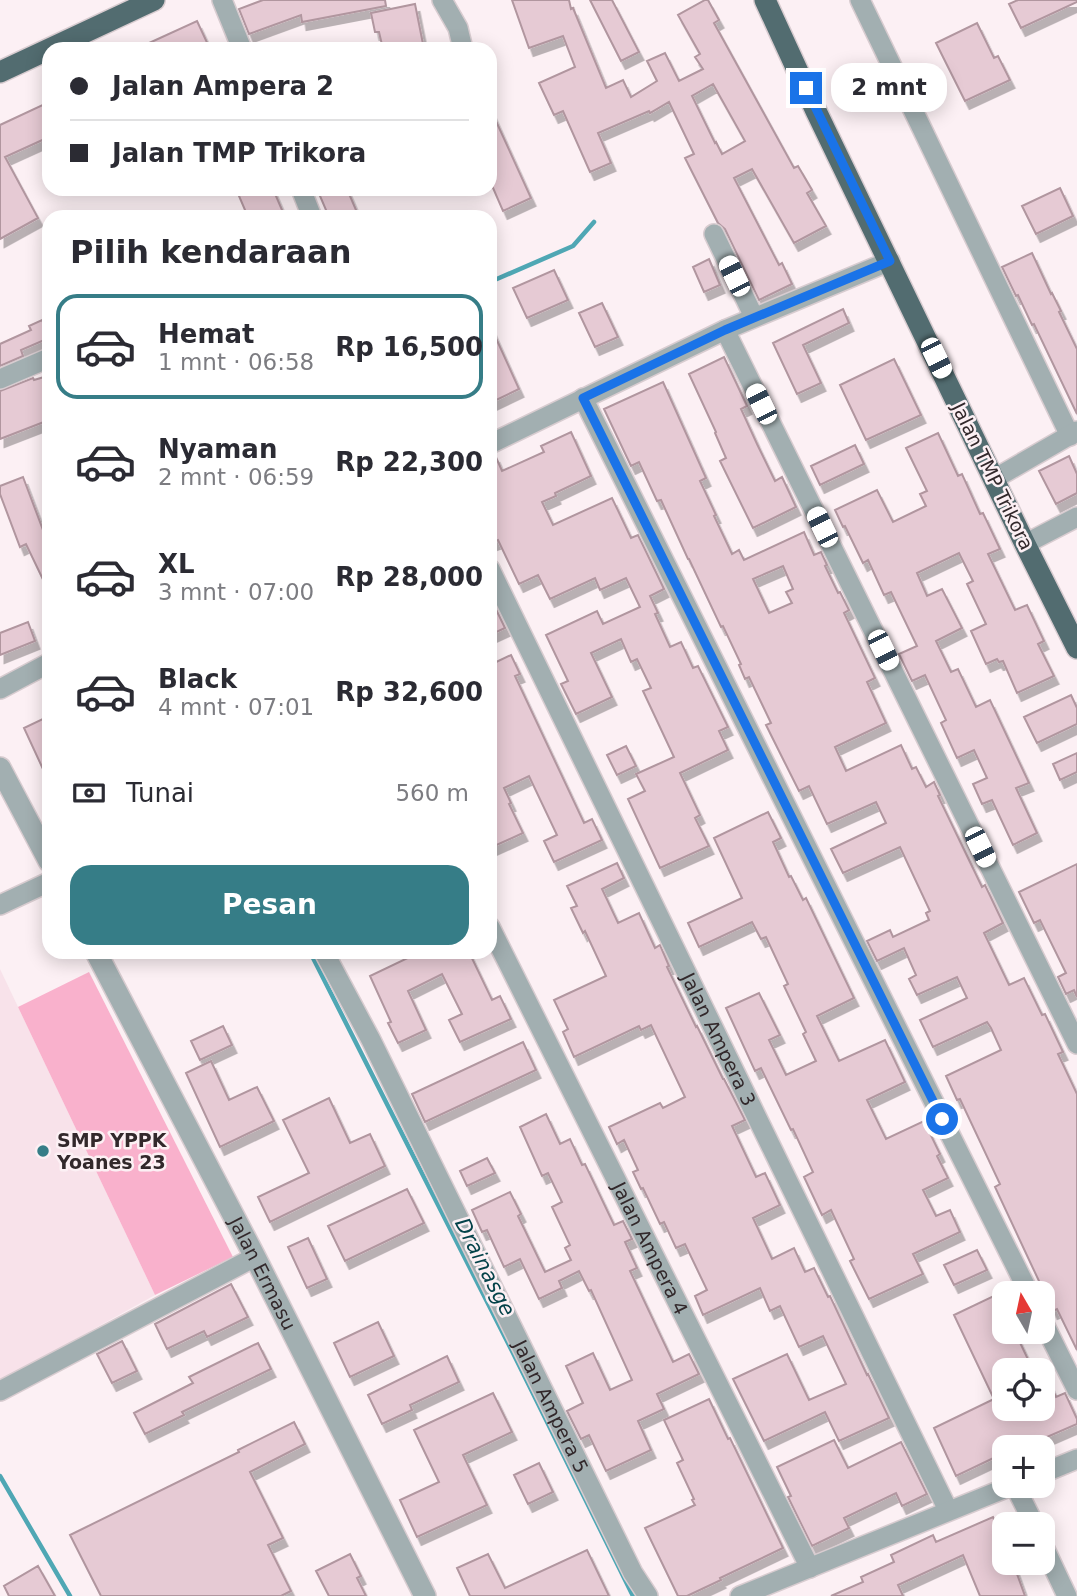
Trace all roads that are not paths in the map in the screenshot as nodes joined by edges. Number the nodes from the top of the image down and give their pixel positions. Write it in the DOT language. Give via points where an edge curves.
graph roads {
  1 [pos="154,0"];
  2 [pos="222,0"];
  3 [pos="442,0"];
  4 [pos="765,0"];
  5 [pos="860,0"];
  6 [pos="64,42"];
  7 [pos="239,42"];
  8 [pos="461,42"];
  9 [pos="42,52"];
  10 [pos="0,72"];
  11 [pos="714,234"];
  12 [pos="890,261"];
  13 [pos="754,317"];
  14 [pos="725,330"];
  15 [pos="42,361"];
  16 [pos="0,379"];
  17 [pos="583,398"];
  18 [pos="1073,433"];
  19 [pos="497,441"];
  20 [pos="994,480"];
  21 [pos="1077,517"];
  22 [pos="1025,544"];
  23 [pos="497,583"];
  24 [pos="1077,648"];
  25 [pos="42,667"];
  26 [pos="0,689"];
  27 [pos="0,768"];
  28 [pos="42,848"];
  29 [pos="42,885"];
  30 [pos="0,905"];
  31 [pos="497,941"];
  32 [pos="100,959"];
  33 [pos="328,959"];
  34 [pos="1077,1044"];
  35 [pos="256,1257"];
  36 [pos="1023,1281"];
  37 [pos="1054,1344"];
  38 [pos="1077,1390"];
  39 [pos="0,1391"];
  40 [pos="1077,1459"];
  41 [pos="1055,1468"];
  42 [pos="992,1494"];
  43 [pos="948,1510"];
  44 [pos="810,1568"];
  45 [pos="1055,1570"];
  46 [pos="425,1596"];
  47 [pos="648,1596"];
  48 [pos="740,1596"];
  49 [pos="1067,1596"];
  1 -- 6 [label="highway"];
  2 -- 7 [label="street"];
  3 -- 8 [label="street"];
  4 -- 12 [label="highway, Jalan TMP Trikora"];
  5 -- 18 [label="street"];
  9 -- 10 [label="highway"];
  11 -- 13 [label="street"];
  12 -- 13 [label="street"];
  12 -- 20 [label="highway, Jalan TMP Trikora"];
  13 -- 14 [label="street"];
  14 -- 17 [label="street"];
  14 -- 34 [label="street"];
  15 -- 16 [label="street"];
  17 -- 19 [label="street"];
  17 -- 36 [label="street"];
  18 -- 20 [label="street"];
  20 -- 22 [label="highway, Jalan TMP Trikora"];
  21 -- 22 [label="street"];
  22 -- 24 [label="highway, Jalan TMP Trikora"];
  23 -- 43 [label="street, Jalan Ampera 3"];
  25 -- 26 [label="street"];
  27 -- 28 [label="street"];
  29 -- 30 [label="street"];
  31 -- 44 [label="street, Jalan Ampera 4"];
  32 -- 35 [label="street, Jalan Ermasu"];
  33 -- 47 [label="street, Jalan Ampera 5"];
  35 -- 39 [label="street"];
  35 -- 46 [label="street, Jalan Ermasu"];
  37 -- 38 [label="street"];
  40 -- 41 [label="street"];
  42 -- 43 [label="street"];
  43 -- 44 [label="street"];
  44 -- 48 [label="street"];
  45 -- 49 [label="street"];
}
